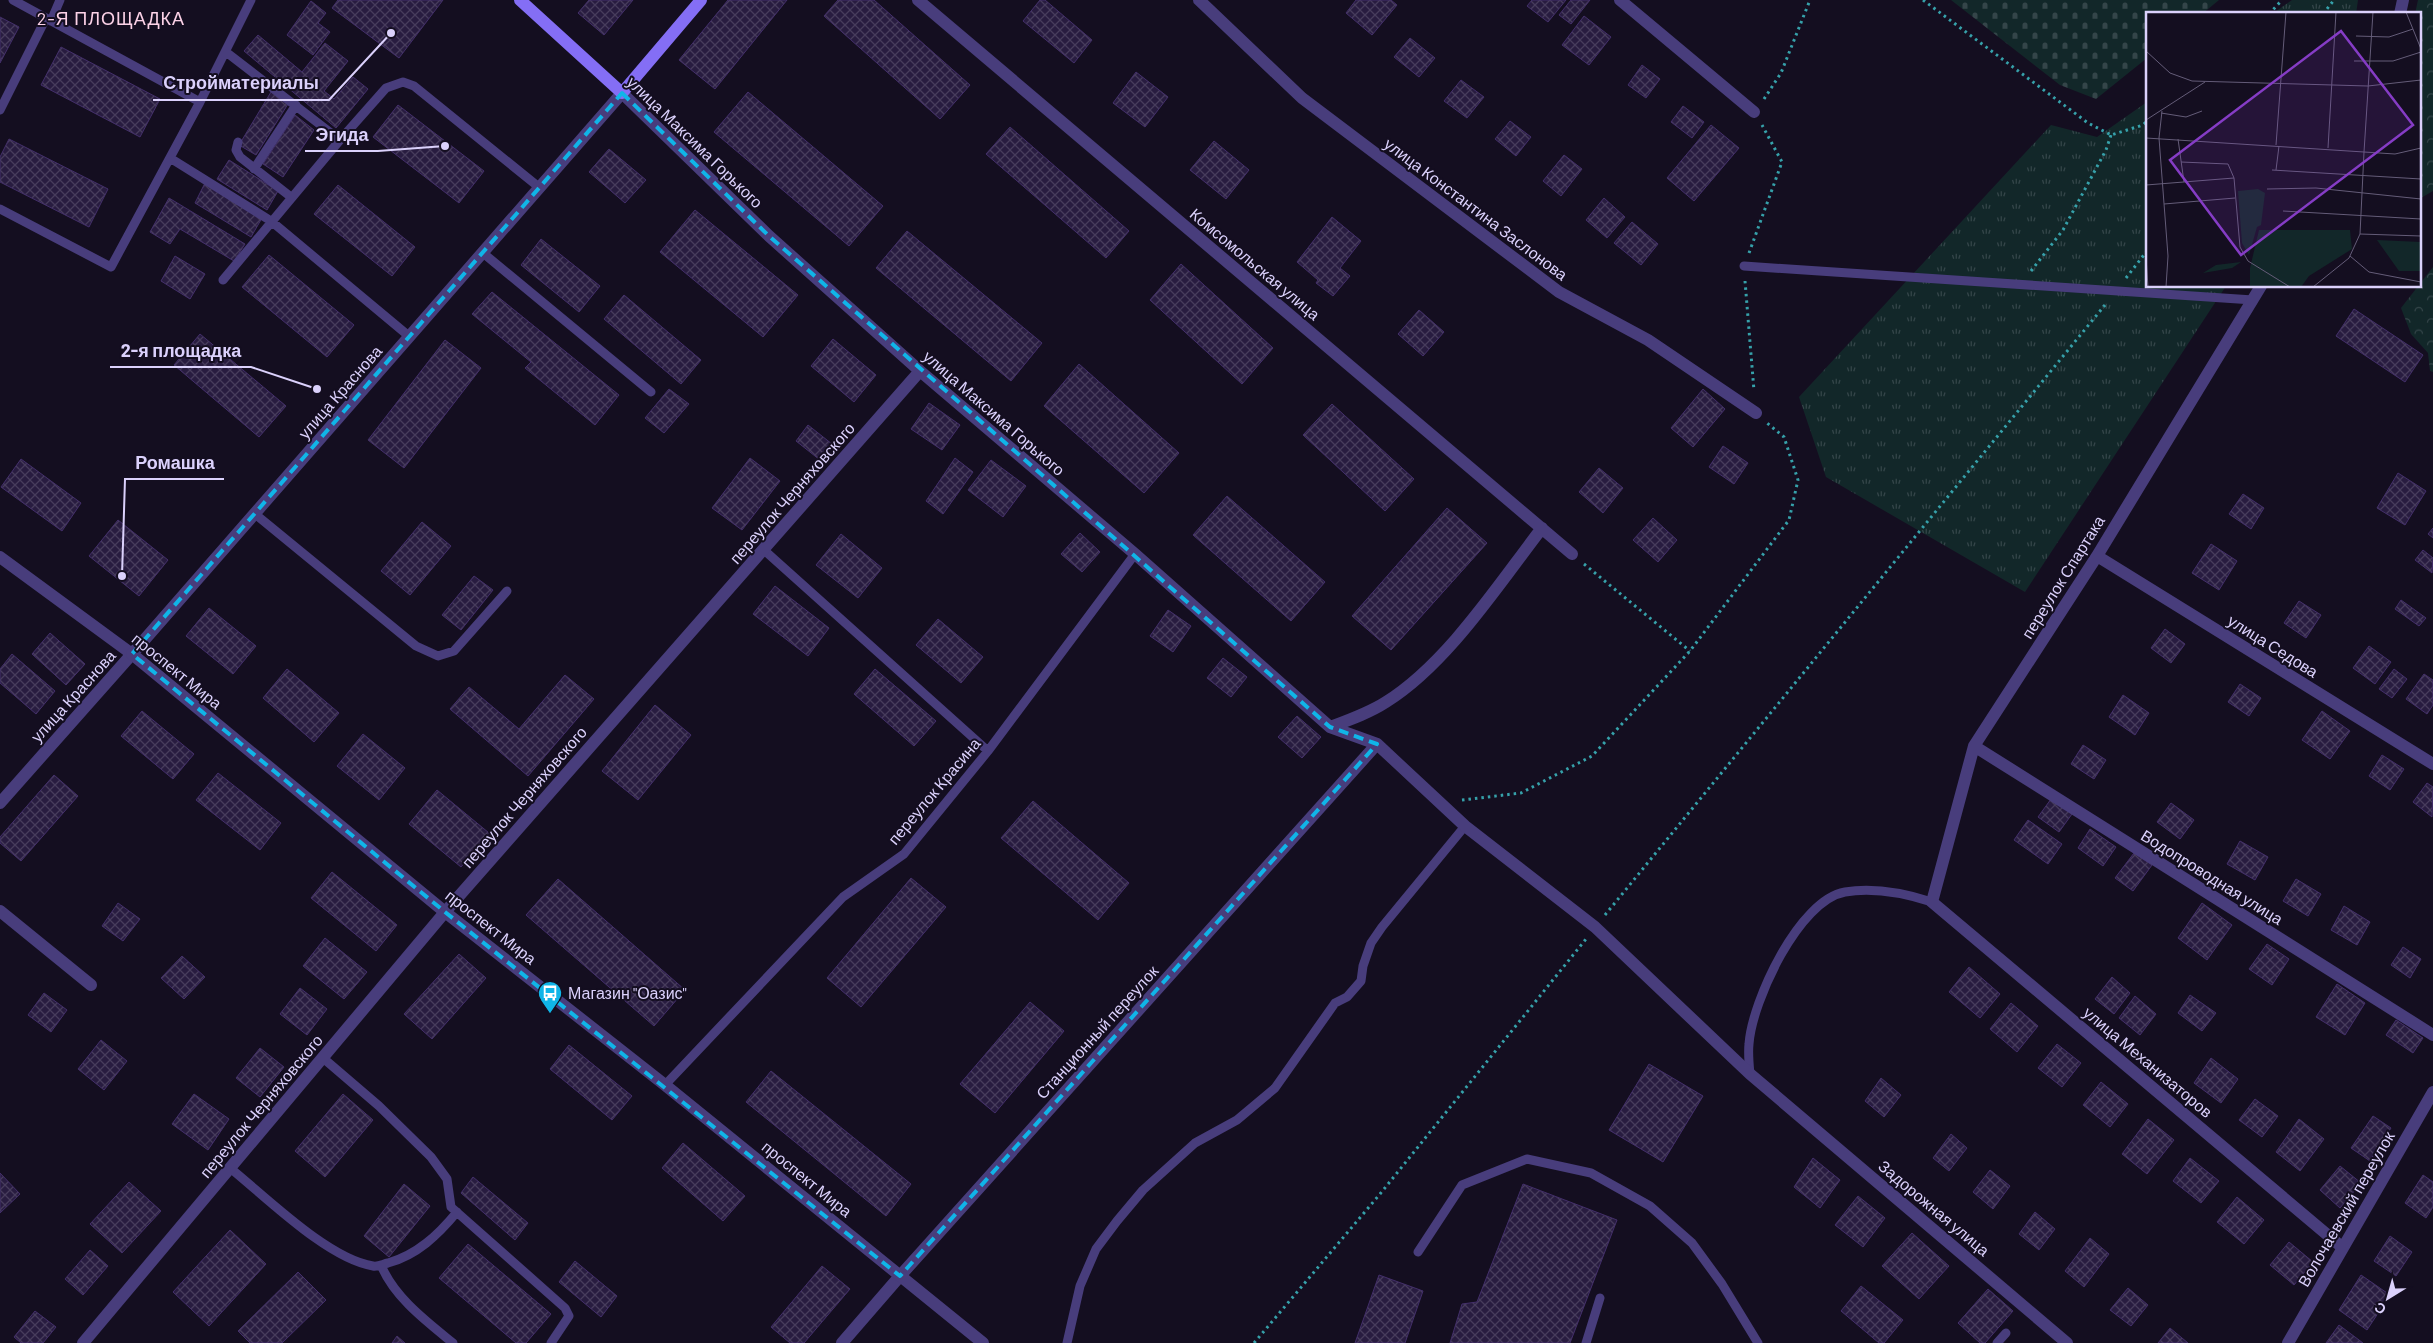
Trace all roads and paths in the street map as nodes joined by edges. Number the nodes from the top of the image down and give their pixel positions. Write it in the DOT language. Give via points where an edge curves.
graph roads {
  1 [pos="13,0"];
  2 [pos="60,0"];
  3 [pos="251,0"];
  4 [pos="520,0"];
  5 [pos="701,0"];
  6 [pos="918,0"];
  7 [pos="1199,0"];
  8 [pos="1620,0"];
  9 [pos="1810,0"];
  10 [pos="1923,0"];
  11 [pos="2282,0"];
  12 [pos="2334,0"];
  13 [pos="2271,12"];
  14 [pos="2325,12"];
  15 [pos="48,20"];
  16 [pos="226,52"];
  17 [pos="622,93"];
  18 [pos="200,102"];
  19 [pos="296,105"];
  20 [pos="0,110"];
  21 [pos="1754,112"];
  22 [pos="2146,122"];
  23 [pos="2111,134"];
  24 [pos="340,140"];
  25 [pos="238,142"];
  26 [pos="170,158"];
  27 [pos="254,169"];
  28 [pos="540,188"];
  29 [pos="292,197"];
  30 [pos="0,209"];
  31 [pos="271,221"];
  32 [pos="483,252"];
  33 [pos="2146,252"];
  34 [pos="1744,266"];
  35 [pos="223,280"];
  36 [pos="2017,284"];
  37 [pos="2261,288"];
  38 [pos="2117,291"];
  39 [pos="2253,300"];
  40 [pos="410,337"];
  41 [pos="920,371"];
  42 [pos="652,392"];
  43 [pos="1756,413"];
  44 [pos="254,514"];
  45 [pos="1542,528"];
  46 [pos="764,550"];
  47 [pos="1135,554"];
  48 [pos="1572,554"];
  49 [pos="2097,556"];
  50 [pos="0,557"];
  51 [pos="507,591"];
  52 [pos="1690,651"];
  53 [pos="132,654"];
  54 [pos="1330,727"];
  55 [pos="1377,744"];
  56 [pos="1974,746"];
  57 [pos="988,751"];
  58 [pos="2433,764"];
  59 [pos="0,803"];
  60 [pos="1440,803"];
  61 [pos="1466,826"];
  62 [pos="1932,902"];
  63 [pos="0,911"];
  64 [pos="445,912"];
  65 [pos="1595,927"];
  66 [pos="91,985"];
  67 [pos="2433,1035"];
  68 [pos="323,1058"];
  69 [pos="1750,1074"];
  70 [pos="665,1085"];
  71 [pos="2433,1092"];
  72 [pos="230,1168"];
  73 [pos="457,1212"];
  74 [pos="2343,1248"];
  75 [pos="1418,1252"];
  76 [pos="381,1264"];
  77 [pos="900,1276"];
  78 [pos="1600,1298"];
  79 [pos="2006,1333"];
  80 [pos="83,1343"];
  81 [pos="453,1343"];
  82 [pos="551,1343"];
  83 [pos="842,1343"];
  84 [pos="983,1343"];
  85 [pos="1067,1343"];
  86 [pos="1254,1343"];
  87 [pos="1586,1343"];
  88 [pos="1758,1343"];
  89 [pos="1997,1343"];
  90 [pos="2067,1343"];
  91 [pos="2288,1343"];
  1 -- 15 [label="lane"];
  2 -- 15 [label="lane"];
  3 -- 16 [label="lane"];
  4 -- 17 [label="main road, улица Максима Горького"];
  5 -- 17 [label="main road, улица Краснова"];
  6 -- 45 [label="street, Комсомольская улица"];
  7 -- 43 [label="street, улица Константина Заслонова" via="1302,98 1559,292 1648,340"];
  8 -- 21 [label="street"];
  9 -- 21 [label="path" via="1781,73"];
  10 -- 23 [label="path" via="2088,123"];
  11 -- 13 [label="path"];
  12 -- 14 [label="path"];
  15 -- 18 [label="lane"];
  15 -- 20 [label="lane"];
  16 -- 18 [label="lane"];
  16 -- 19 [label="lane"];
  17 -- 28 [label="street, улица Краснова"];
  17 -- 41 [label="street, улица Максима Горького" via="769,236"];
  18 -- 26 [label="lane"];
  19 -- 24 [label="lane"];
  19 -- 27 [label="lane"];
  21 -- 34 [label="path" via="1782,162"];
  22 -- 23 [label="path"];
  23 -- 36 [label="path" via="2106,150 2063,230 2037,265"];
  24 -- 28 [label="lane" via="386,88 403,82 414,86"];
  24 -- 29 [label="lane"];
  25 -- 27 [label="lane" via="236,150 240,157"];
  26 -- 30 [label="lane" via="112,267"];
  26 -- 31 [label="lane"];
  27 -- 29 [label="lane"];
  28 -- 32 [label="street, улица Краснова"];
  29 -- 31 [label="lane"];
  31 -- 35 [label="lane"];
  31 -- 40 [label="lane"];
  32 -- 40 [label="street, улица Краснова"];
  32 -- 42 [label="lane"];
  33 -- 38 [label="path"];
  34 -- 36 [label="lane"];
  34 -- 43 [label="path"];
  36 -- 38 [label="lane"];
  37 -- 39 [label="street, переулок Спартака"];
  38 -- 39 [label="lane"];
  38 -- 65 [label="path"];
  39 -- 49 [label="street, переулок Спартака"];
  40 -- 44 [label="street, улица Краснова"];
  41 -- 46 [label="street, переулок Черняховского"];
  41 -- 47 [label="street, улица Максима Горького"];
  43 -- 52 [label="path" via="1784,437 1798,480 1790,520"];
  44 -- 51 [label="lane" via="416,646 438,656 454,651"];
  44 -- 53 [label="street, улица Краснова"];
  45 -- 48 [label="street, Комсомольская улица"];
  45 -- 54 [label="street" via="1455,639 1420,676 1386,702"];
  46 -- 57 [label="lane"];
  46 -- 64 [label="street, переулок Черняховского"];
  47 -- 54 [label="street, улица Максима Горького"];
  47 -- 57 [label="lane, переулок Красина"];
  48 -- 52 [label="path"];
  49 -- 56 [label="street, переулок Спартака"];
  49 -- 58 [label="street, улица Седова"];
  50 -- 53 [label="street, проспект Мира"];
  52 -- 60 [label="path" via="1592,756 1522,793"];
  53 -- 59 [label="street, улица Краснова"];
  53 -- 64 [label="street, проспект Мира"];
  54 -- 55 [label="street, улица Максима Горького"];
  55 -- 60 [label="street, улица Максима Горького"];
  55 -- 77 [label="street, Станционный переулок"];
  56 -- 62 [label="street, переулок Спартака"];
  56 -- 67 [label="street, Водопроводная улица"];
  57 -- 70 [label="lane, переулок Красина" via="904,854 844,897"];
  60 -- 61 [label="street, улица Максима Горького"];
  61 -- 65 [label="street, улица Максима Горького"];
  61 -- 85 [label="lane" via="1382,927 1363,966 1361,981 1347,997 1334,1003 1275,1088 1237,1120 1195,1143 1143,1190 1096,1249 1080,1286"];
  62 -- 69 [label="lane" via="1897,892 1872,891 1844,892 1824,901 1786,946 1765,985 1749,1043"];
  62 -- 74 [label="street, улица Механизаторов"];
  63 -- 66 [label="street"];
  64 -- 68 [label="street, переулок Черняховского"];
  64 -- 70 [label="street, проспект Мира"];
  65 -- 69 [label="street, Задорожная улица"];
  65 -- 86 [label="path" via="1386,1186"];
  68 -- 72 [label="street, переулок Черняховского"];
  68 -- 73 [label="lane" via="431,1157 447,1179 451,1207"];
  69 -- 90 [label="street, Задорожная улица"];
  70 -- 77 [label="street, проспект Мира"];
  71 -- 74 [label="street, Волочаевский переулок"];
  72 -- 76 [label="lane" via="305,1230 345,1256 375,1266"];
  72 -- 80 [label="street, переулок Черняховского"];
  73 -- 76 [label="lane" via="419,1249 398,1260"];
  73 -- 82 [label="lane" via="565,1308 569,1316"];
  74 -- 91 [label="street, Волочаевский переулок"];
  75 -- 88 [label="lane" via="1462,1185 1527,1159 1591,1173 1650,1206 1692,1243"];
  76 -- 81 [label="lane" via="386,1278 406,1301"];
  77 -- 83 [label="street, Станционный переулок"];
  77 -- 84 [label="street, проспект Мира"];
  78 -- 87 [label="lane"];
  79 -- 89 [label="lane"];
}
